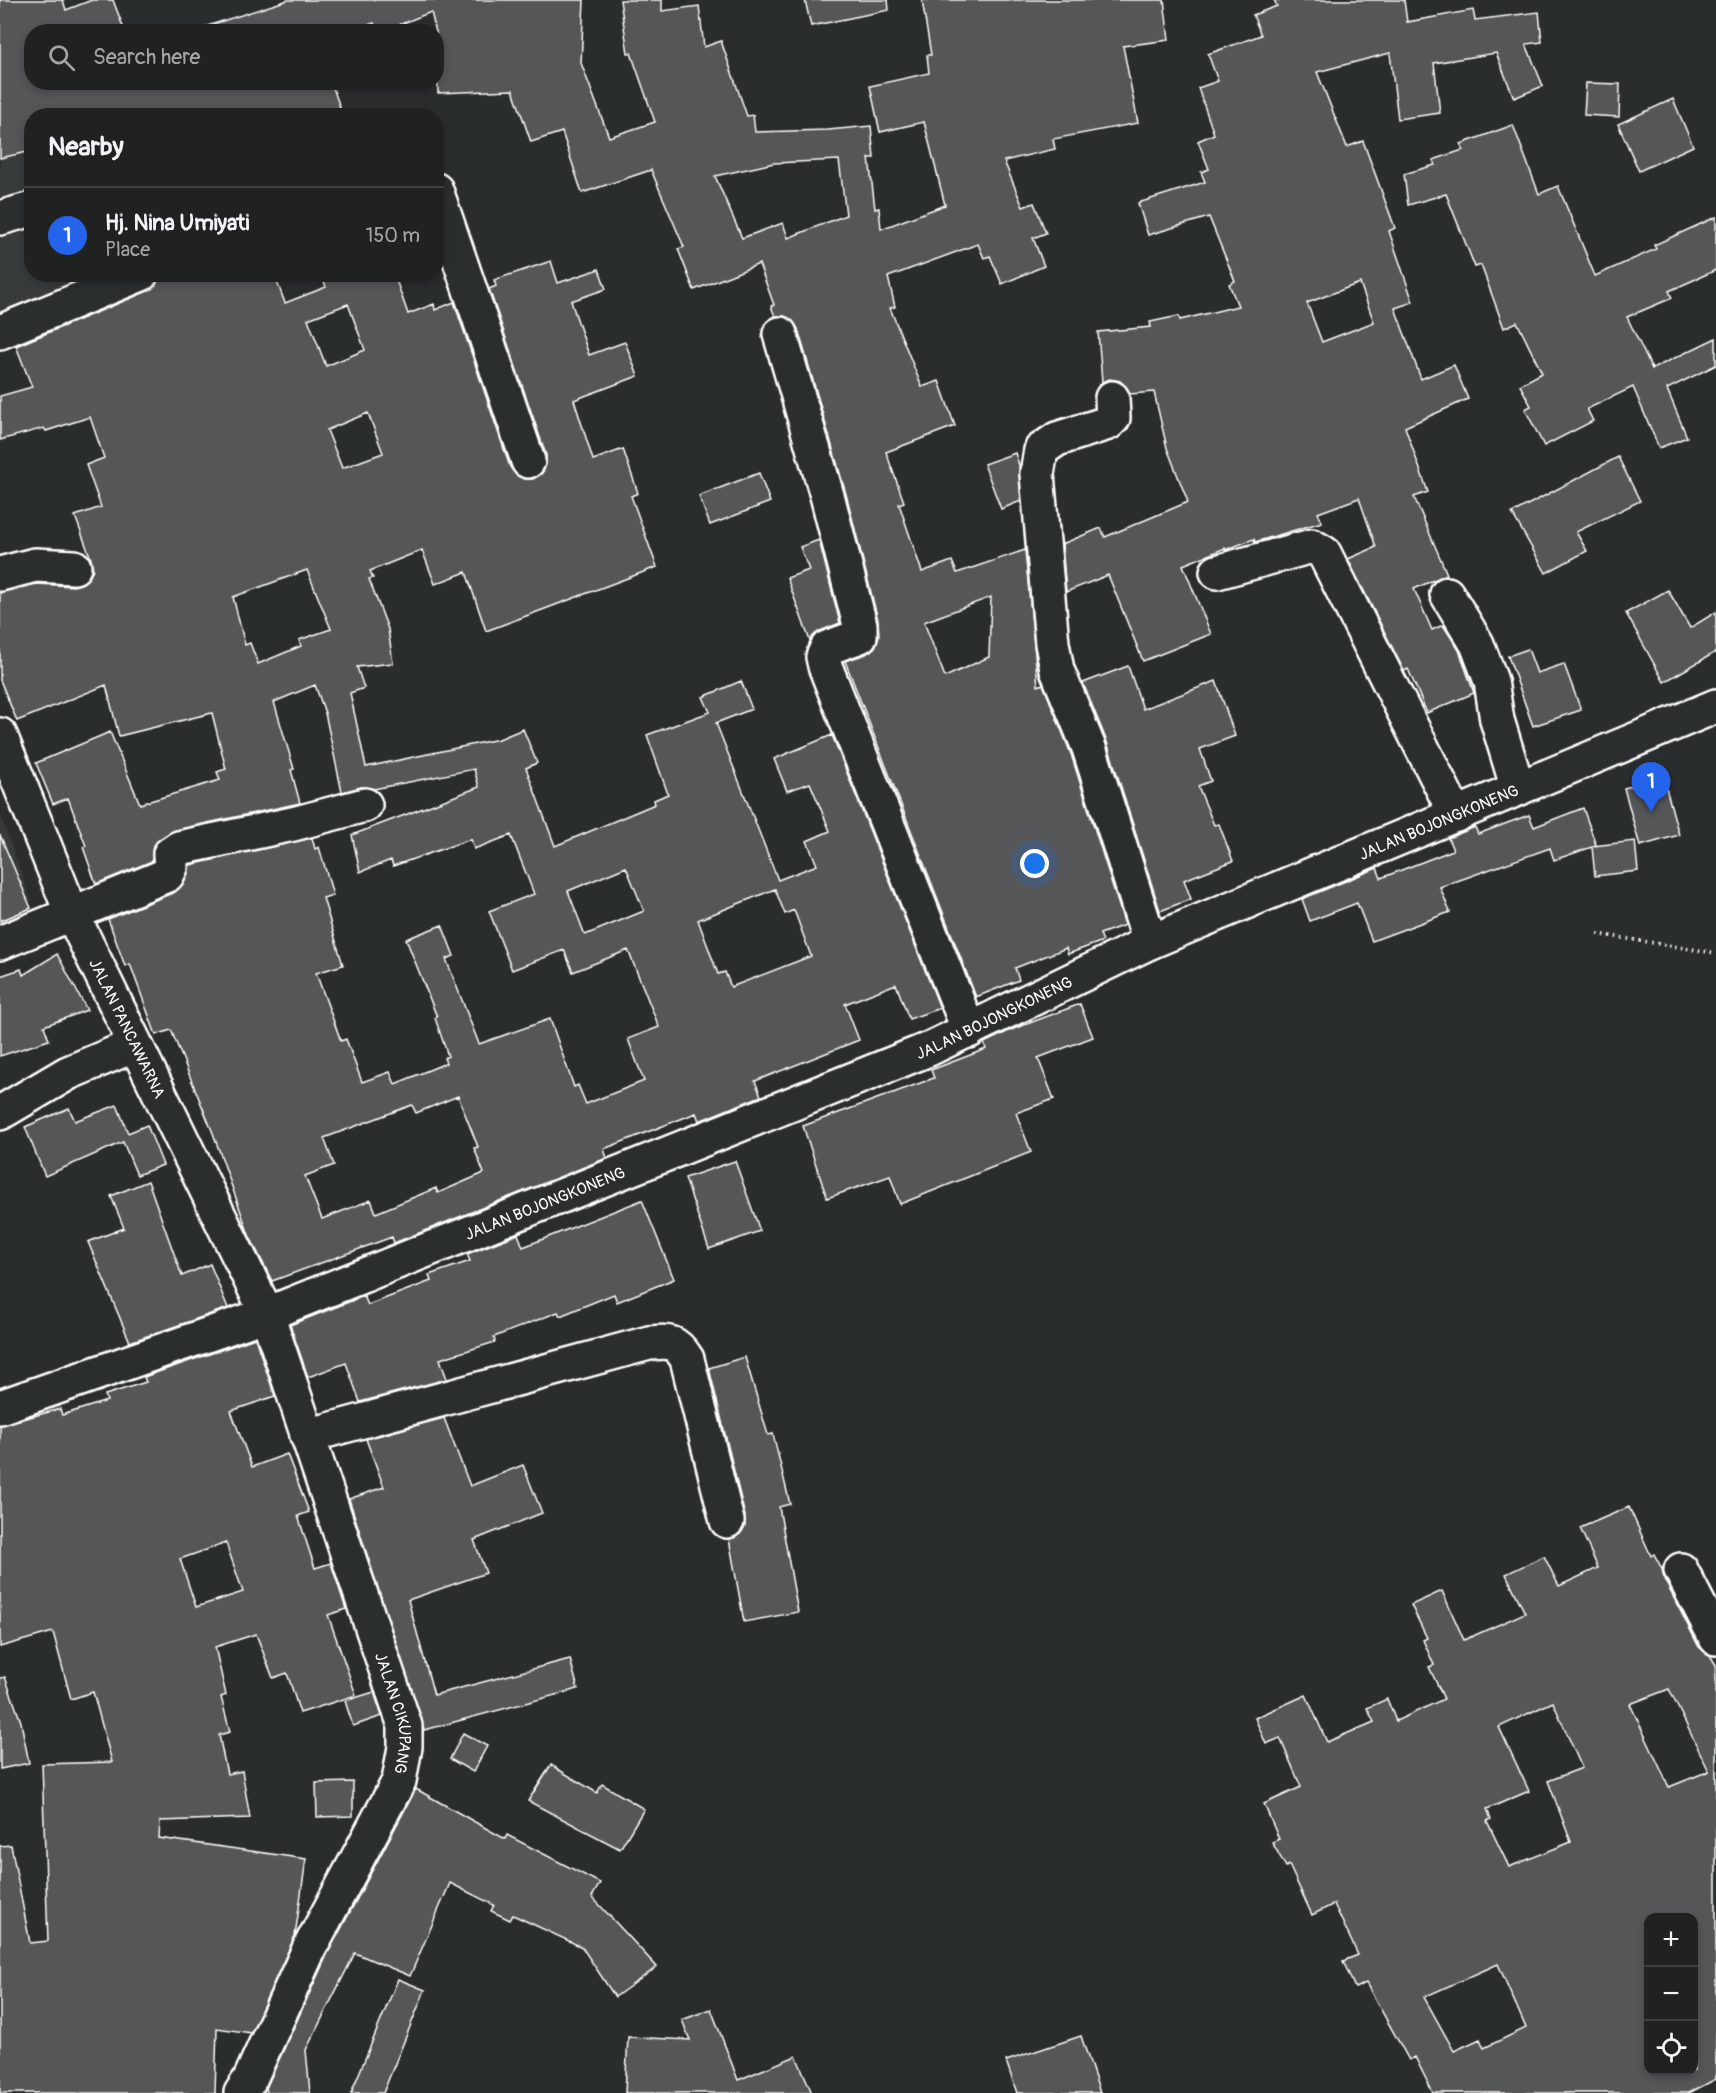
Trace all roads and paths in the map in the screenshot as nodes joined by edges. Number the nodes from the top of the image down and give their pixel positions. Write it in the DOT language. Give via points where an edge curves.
graph roads {
  1 [pos="24,211"];
  2 [pos="444,214"];
  3 [pos="0,218"];
  4 [pos="122,282"];
  5 [pos="0,332"];
  6 [pos="780,334"];
  7 [pos="1112,398"];
  8 [pos="528,461"];
  9 [pos="74,567"];
  10 [pos="1217,572"];
  11 [pos="0,574"];
  12 [pos="1447,594"];
  13 [pos="1716,706"];
  14 [pos="0,735"];
  15 [pos="1518,789"];
  16 [pos="365,805"];
  17 [pos="1456,815"];
  18 [pos="72,914"];
  19 [pos="1599,934"];
  20 [pos="1150,942"];
  21 [pos="0,943"];
  22 [pos="1716,953"];
  23 [pos="969,1031"];
  24 [pos="135,1045"];
  25 [pos="0,1113"];
  26 [pos="267,1314"];
  27 [pos="2,1401"];
  28 [pos="308,1436"];
  29 [pos="727,1521"];
  30 [pos="1681,1570"];
  31 [pos="1716,1638"];
  32 [pos="241,2093"];
  1 -- 3 [label="street"];
  2 -- 8 [label="street"];
  4 -- 5 [label="street"];
  6 -- 23 [label="street" via="860,625 860,636 827,648 825,666"];
  7 -- 20 [label="street" via="1113,418 1057,438 1041,450 1036,474 1057,670 1089,748"];
  9 -- 11 [label="street" via="35,565"];
  10 -- 17 [label="street" via="1312,546 1324,553"];
  12 -- 15 [label="street" via="1477,644 1491,681 1497,720"];
  13 -- 15 [label="street, JALAN BOJONGKONENG"];
  14 -- 18 [label="street, JALAN PANCAWARNA"];
  15 -- 17 [label="street, JALAN BOJONGKONENG"];
  16 -- 18 [label="street" via="179,848 170,854 167,875"];
  17 -- 20 [label="street, JALAN BOJONGKONENG"];
  18 -- 21 [label="street"];
  18 -- 24 [label="street, JALAN PANCAWARNA"];
  19 -- 22 [label="path"];
  20 -- 23 [label="street, JALAN BOJONGKONENG"];
  23 -- 26 [label="street, JALAN BOJONGKONENG"];
  24 -- 25 [label="street" via="68,1073"];
  24 -- 26 [label="street, JALAN PANCAWARNA"];
  26 -- 27 [label="street, JALAN BOJONGKONENG"];
  26 -- 28 [label="street, JALAN CIKUPANG"];
  28 -- 29 [label="street" via="650,1343 668,1342 680,1347 687,1359"];
  28 -- 32 [label="street, JALAN CIKUPANG" via="398,1701 405,1726 405,1747 399,1781 310,1947"];
  30 -- 31 [label="street"];
}
